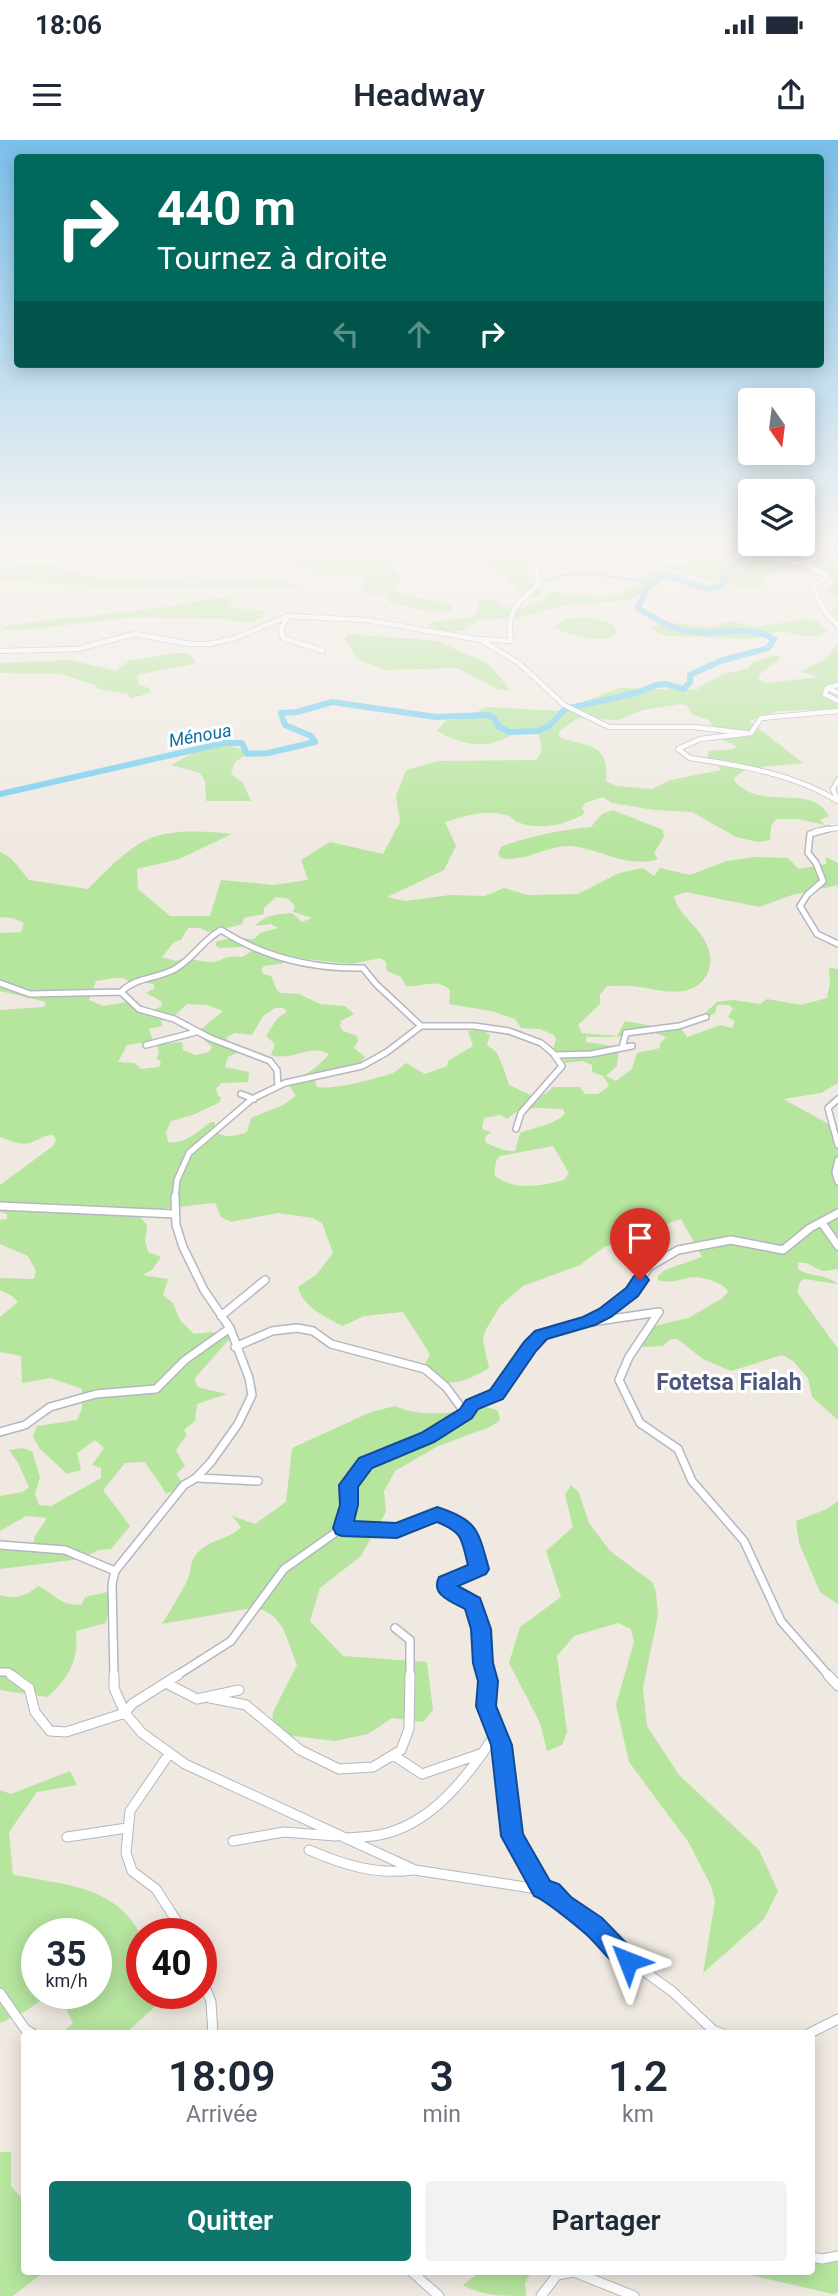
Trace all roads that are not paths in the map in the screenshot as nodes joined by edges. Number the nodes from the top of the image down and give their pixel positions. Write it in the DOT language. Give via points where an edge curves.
graph roads {
  1 [pos="83,648"];
  2 [pos="309,648"];
  3 [pos="495,648"];
  4 [pos="0,651"];
  5 [pos="323,651"];
  6 [pos="838,685"];
  7 [pos="827,688"];
  8 [pos="838,693"];
  9 [pos="838,701"];
  10 [pos="838,711"];
  11 [pos="745,733"];
  12 [pos="838,780"];
  13 [pos="838,801"];
  14 [pos="838,828"];
  15 [pos="838,944"];
  16 [pos="0,983"];
  17 [pos="121,992"];
  18 [pos="706,1017"];
  19 [pos="421,1026"];
  20 [pos="196,1032"];
  21 [pos="146,1045"];
  22 [pos="632,1046"];
  23 [pos="622,1048"];
  24 [pos="555,1055"];
  25 [pos="278,1086"];
  26 [pos="242,1094"];
  27 [pos="254,1099"];
  28 [pos="838,1099"];
  29 [pos="516,1129"];
  30 [pos="838,1145"];
  31 [pos="838,1160"];
  32 [pos="838,1182"];
  33 [pos="0,1206"];
  34 [pos="838,1213"];
  35 [pos="175,1214"];
  36 [pos="822,1223"];
  37 [pos="838,1247"];
  38 [pos="265,1280"];
  39 [pos="221,1316"];
  40 [pos="572,1325"];
  41 [pos="230,1328"];
  42 [pos="235,1347"];
  43 [pos="466,1413"];
  44 [pos="0,1432"];
  45 [pos="198,1478"];
  46 [pos="258,1481"];
  47 [pos="342,1528"];
  48 [pos="0,1545"];
  49 [pos="115,1571"];
  50 [pos="396,1628"];
  51 [pos="0,1672"];
  52 [pos="166,1683"];
  53 [pos="838,1686"];
  54 [pos="239,1690"];
  55 [pos="210,1698"];
  56 [pos="125,1713"];
  57 [pos="496,1733"];
  58 [pos="484,1752"];
  59 [pos="169,1754"];
  60 [pos="393,1755"];
  61 [pos="127,1828"];
  62 [pos="67,1837"];
  63 [pos="345,1838"];
  64 [pos="233,1841"];
  65 [pos="309,1850"];
  66 [pos="415,1870"];
  67 [pos="542,1888"];
  68 [pos="175,1918"];
  69 [pos="0,1993"];
  70 [pos="211,2009"];
  71 [pos="838,2019"];
  72 [pos="27,2030"];
  73 [pos="212,2030"];
  74 [pos="713,2030"];
  75 [pos="815,2030"];
  76 [pos="838,2256"];
  77 [pos="815,2258"];
  78 [pos="415,2275"];
  79 [pos="557,2275"];
  80 [pos="582,2275"];
  81 [pos="439,2296"];
  82 [pos="541,2296"];
  83 [pos="634,2296"];
  1 -- 4 [label="street"];
  2 -- 5 [label="street"];
  3 -- 11 [label="street" via="519,663 564,705 598,724 620,729 694,727"];
  6 -- 7 [label="street"];
  7 -- 8 [label="street"];
  7 -- 9 [label="street" via="825,694"];
  10 -- 11 [label="street" via="761,718 752,732"];
  11 -- 13 [label="street" via="695,740 678,751 706,761 788,775"];
  12 -- 13 [label="street" via="833,789"];
  14 -- 15 [label="street" via="810,834 808,853 823,881 800,906 817,934"];
  16 -- 17 [label="street" via="30,994"];
  17 -- 19 [label="street" via="131,982 179,967 202,941 221,930 279,957 316,966 363,968"];
  17 -- 20 [label="street" via="139,1009 174,1019"];
  18 -- 23 [label="street" via="626,1034"];
  19 -- 24 [label="street" via="490,1026 530,1038"];
  19 -- 25 [label="street" via="356,1069"];
  20 -- 21 [label="street"];
  20 -- 25 [label="street" via="270,1061 278,1070"];
  22 -- 23 [label="street"];
  23 -- 24 [label="street"];
  24 -- 29 [label="street" via="562,1066 558,1075 519,1114"];
  25 -- 27 [label="street"];
  26 -- 27 [label="street"];
  27 -- 35 [label="street" via="187,1156 176,1187"];
  28 -- 30 [label="street" via="828,1108"];
  31 -- 32 [label="street"];
  33 -- 35 [label="street"];
  34 -- 36 [label="street"];
  35 -- 39 [label="street" via="188,1262"];
  36 -- 37 [label="street"];
  36 -- 40 [label="street" via="783,1250 731,1240 678,1250 649,1268 617,1305"];
  38 -- 39 [label="street"];
  39 -- 41 [label="street"];
  40 -- 43 [label="street" via="541,1335 497,1395 472,1404"];
  40 -- 53 [label="street" via="659,1312 629,1357 619,1380 624,1391 640,1423 678,1449 692,1481 744,1541 781,1620"];
  41 -- 42 [label="street"];
  41 -- 44 [label="street" via="185,1360 156,1390 96,1394 50,1407 26,1425"];
  42 -- 43 [label="street" via="272,1331 313,1331 331,1344 425,1369"];
  42 -- 45 [label="street" via="250,1381 252,1399"];
  43 -- 47 [label="street" via="360,1468 349,1485"];
  45 -- 46 [label="street"];
  45 -- 49 [label="street" via="184,1485"];
  47 -- 52 [label="street" via="284,1569 231,1641"];
  47 -- 57 [label="street" via="397,1531 437,1515 462,1524 479,1569 446,1583 447,1590 473,1604 488,1681 486,1706"];
  48 -- 49 [label="street" via="65,1550"];
  49 -- 56 [label="street" via="114,1688"];
  50 -- 60 [label="street" via="410,1640 409,1729 401,1749"];
  51 -- 56 [label="street" via="8,1672 29,1688 35,1712 58,1734"];
  52 -- 55 [label="street" via="197,1699"];
  52 -- 56 [label="street"];
  54 -- 55 [label="street"];
  55 -- 60 [label="street" via="246,1705 300,1750 340,1769 373,1767"];
  56 -- 59 [label="street"];
  57 -- 58 [label="street"];
  57 -- 67 [label="street" via="502,1745 512,1836"];
  58 -- 60 [label="street" via="422,1774"];
  58 -- 63 [label="street" via="450,1797 408,1824 381,1835"];
  59 -- 61 [label="street" via="130,1811"];
  59 -- 63 [label="street"];
  61 -- 62 [label="street"];
  61 -- 68 [label="street" via="126,1853 132,1871 156,1889"];
  63 -- 64 [label="street" via="285,1829"];
  63 -- 66 [label="street"];
  65 -- 66 [label="street" via="357,1870 388,1874"];
  66 -- 67 [label="street"];
  67 -- 74 [label="street" via="594,1926 615,1950 673,1992"];
  69 -- 72 [label="street"];
  70 -- 73 [label="street"];
  71 -- 75 [label="street"];
  76 -- 77 [label="street"];
  78 -- 81 [label="street"];
  79 -- 82 [label="street"];
  80 -- 83 [label="street"];
}
